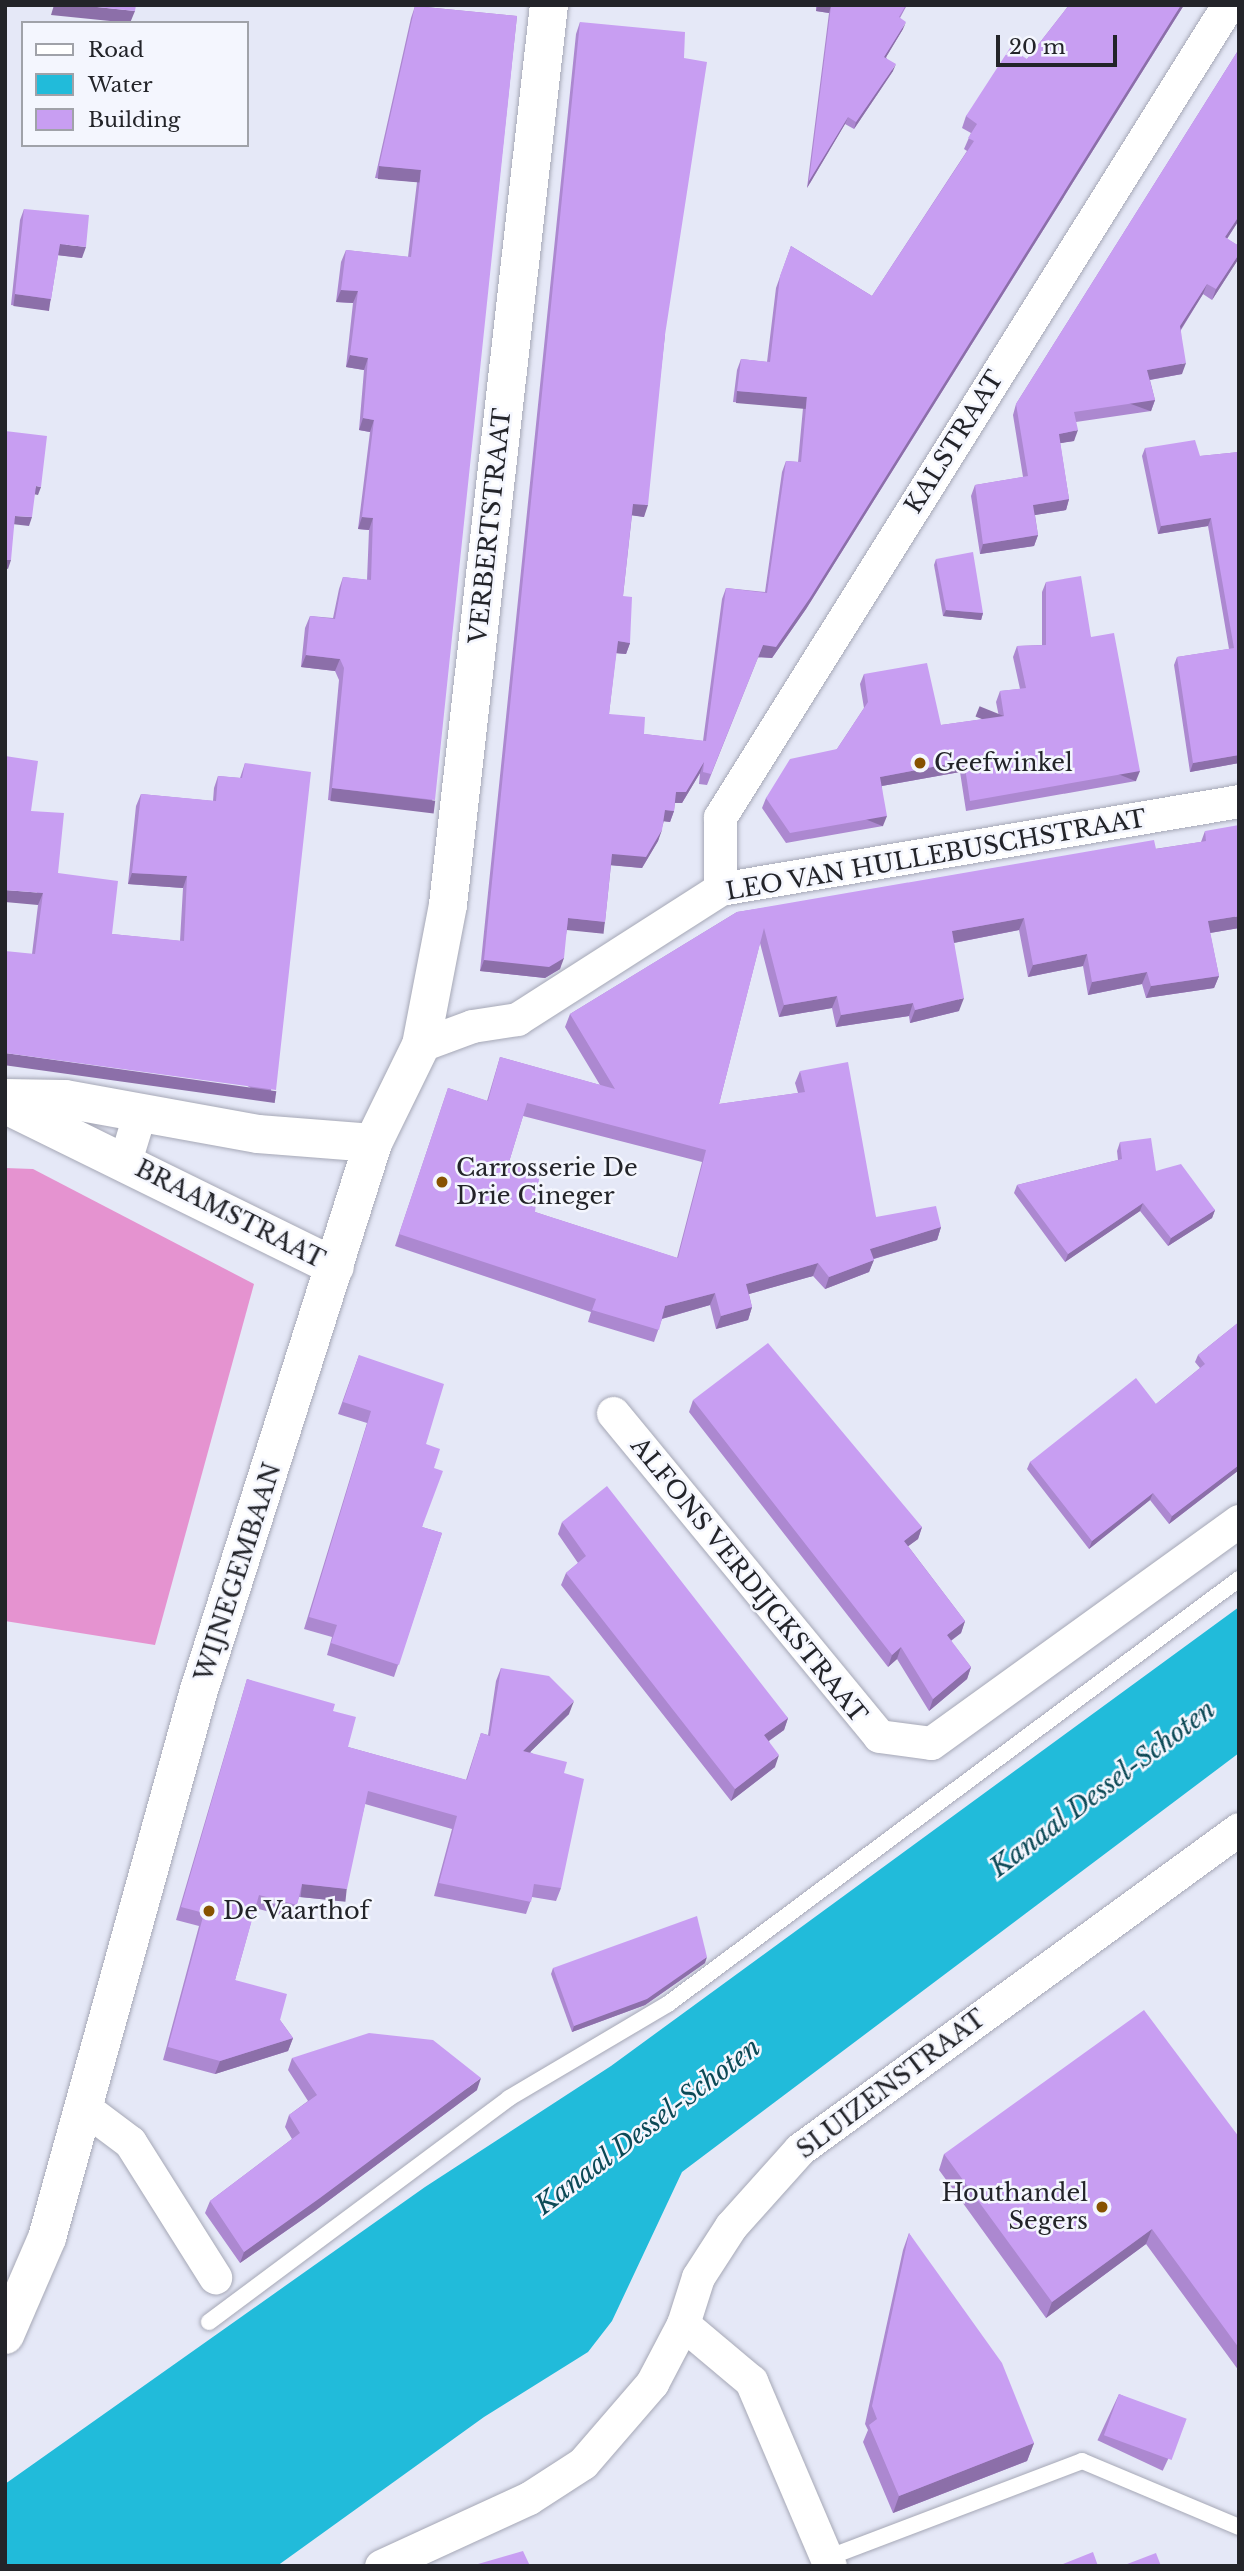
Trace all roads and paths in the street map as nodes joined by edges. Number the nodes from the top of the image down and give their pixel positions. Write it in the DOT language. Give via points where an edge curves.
graph roads {
  1 [pos="548,5"];
  2 [pos="1227,5"];
  3 [pos="1239,801"];
  4 [pos="720,890"];
  5 [pos="421,1045"];
  6 [pos="5,1098"];
  7 [pos="5,1105"];
  8 [pos="139,1112"];
  9 [pos="373,1143"];
  10 [pos="125,1161"];
  11 [pos="335,1268"];
  12 [pos="613,1413"];
  13 [pos="1239,1521"];
  14 [pos="1239,1579"];
  15 [pos="1239,1829"];
  16 [pos="86,2109"];
  17 [pos="215,2277"];
  18 [pos="209,2322"];
  19 [pos="683,2324"];
  20 [pos="5,2335"];
  21 [pos="1239,2527"];
  22 [pos="828,2562"];
  23 [pos="381,2566"];
  1 -- 5 [label="street, VERBERTSTRAAT" via="448,905"];
  2 -- 4 [label="street, KALSTRAAT" via="720,817"];
  3 -- 4 [label="street, LEO VAN HULLEBUSCHSTRAAT"];
  4 -- 5 [label="street, LEO VAN HULLEBUSCHSTRAAT" via="517,1019 472,1026"];
  5 -- 9 [label="street, WIJNEGEMBAAN"];
  6 -- 8 [label="street"];
  7 -- 10 [label="street, BRAAMSTRAAT"];
  8 -- 9 [label="street" via="258,1134"];
  8 -- 10 [label="street, BRAAMSTRAAT"];
  9 -- 11 [label="street, WIJNEGEMBAAN"];
  10 -- 11 [label="street, BRAAMSTRAAT"];
  11 -- 16 [label="street, WIJNEGEMBAAN" via="199,1690"];
  12 -- 13 [label="street, ALFONS VERDIJCKSTRAAT" via="879,1736 930,1743"];
  14 -- 18 [label="lane" via="668,2004 509,2098"];
  15 -- 19 [label="street, SLUIZENSTRAAT" via="800,2148 725,2236 698,2277"];
  16 -- 17 [label="street" via="130,2142"];
  16 -- 20 [label="street, WIJNEGEMBAAN" via="47,2238"];
  19 -- 22 [label="street" via="751,2381"];
  19 -- 23 [label="street, SLUIZENSTRAAT" via="628,2417 583,2462 529,2498"];
  21 -- 22 [label="lane" via="1082,2460"];
}
